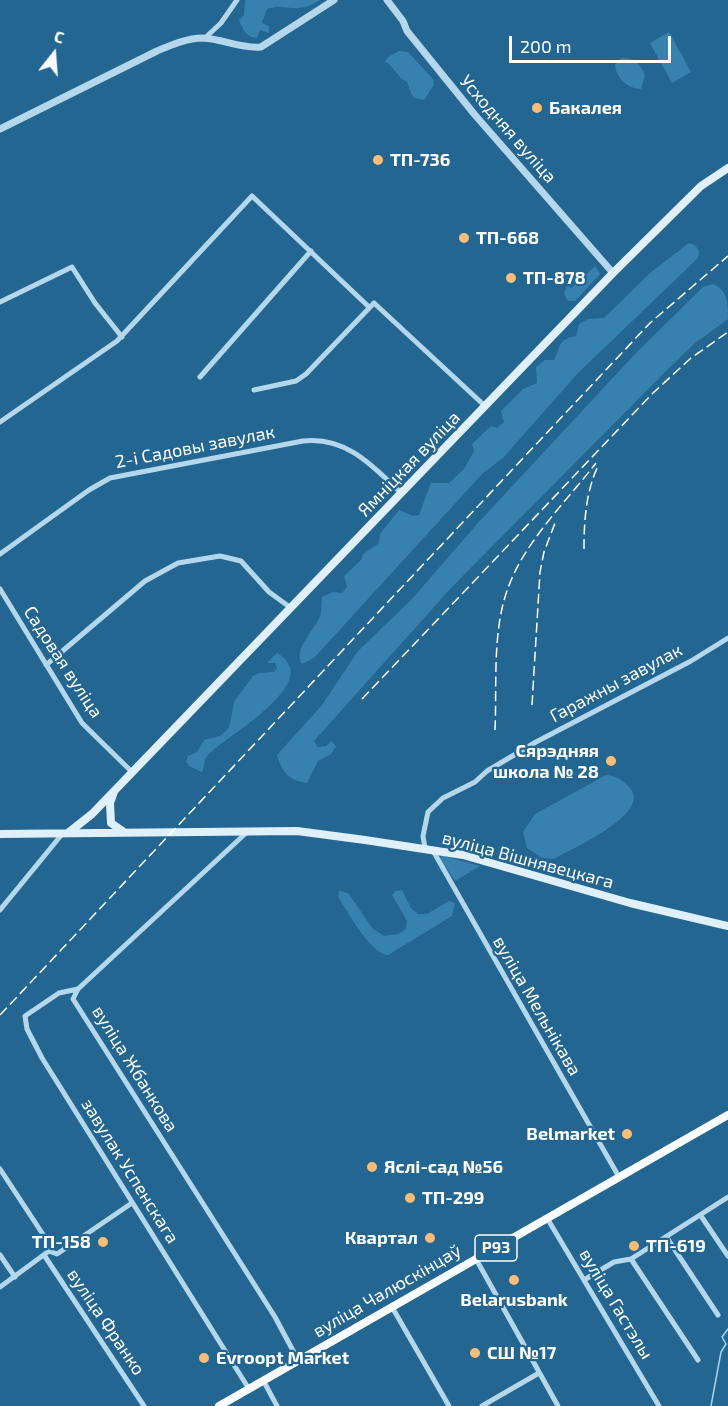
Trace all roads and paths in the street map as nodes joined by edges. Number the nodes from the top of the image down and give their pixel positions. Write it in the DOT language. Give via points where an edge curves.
graph roads {
  1 [pos="237,0"];
  2 [pos="334,0"];
  3 [pos="387,0"];
  4 [pos="205,38"];
  5 [pos="0,129"];
  6 [pos="728,168"];
  7 [pos="311,251"];
  8 [pos="613,273"];
  9 [pos="0,302"];
  10 [pos="372,305"];
  11 [pos="122,337"];
  12 [pos="200,377"];
  13 [pos="254,390"];
  14 [pos="485,406"];
  15 [pos="0,422"];
  16 [pos="401,494"];
  17 [pos="0,554"];
  18 [pos="0,589"];
  19 [pos="291,608"];
  20 [pos="728,638"];
  21 [pos="45,665"];
  22 [pos="132,772"];
  23 [pos="117,787"];
  24 [pos="92,814"];
  25 [pos="111,820"];
  26 [pos="65,833"];
  27 [pos="98,833"];
  28 [pos="126,833"];
  29 [pos="246,833"];
  30 [pos="0,834"];
  31 [pos="429,848"];
  32 [pos="0,910"];
  33 [pos="728,926"];
  34 [pos="78,989"];
  35 [pos="728,1115"];
  36 [pos="0,1169"];
  37 [pos="619,1177"];
  38 [pos="728,1197"];
  39 [pos="132,1203"];
  40 [pos="701,1216"];
  41 [pos="547,1218"];
  42 [pos="667,1238"];
  43 [pos="46,1253"];
  44 [pos="0,1255"];
  45 [pos="728,1256"];
  46 [pos="476,1259"];
  47 [pos="631,1259"];
  48 [pos="15,1277"];
  49 [pos="584,1280"];
  50 [pos="0,1287"];
  51 [pos="392,1307"];
  52 [pos="718,1315"];
  53 [pos="298,1360"];
  54 [pos="698,1360"];
  55 [pos="539,1373"];
  56 [pos="263,1380"];
  57 [pos="249,1389"];
  58 [pos="144,1406"];
  59 [pos="219,1406"];
  60 [pos="278,1406"];
  61 [pos="448,1406"];
  62 [pos="482,1406"];
  63 [pos="558,1406"];
  64 [pos="659,1406"];
  1 -- 4 [label="street"];
  2 -- 4 [label="street" via="261,46"];
  3 -- 8 [label="street, Усходняя вуліца" via="453,89"];
  4 -- 5 [label="street" via="157,51"];
  6 -- 8 [label="main road, Ямніцкая вуліца" via="702,186"];
  7 -- 10 [label="street"];
  7 -- 11 [label="street" via="252,196"];
  7 -- 12 [label="street"];
  8 -- 14 [label="main road, Ямніцкая вуліца"];
  9 -- 11 [label="street" via="72,267"];
  10 -- 13 [label="street" via="306,374 296,381"];
  10 -- 14 [label="street"];
  11 -- 15 [label="street"];
  14 -- 16 [label="main road, Ямніцкая вуліца"];
  16 -- 17 [label="street, 2-і Садовы завулак" via="351,450 329,442 303,441 110,478"];
  16 -- 19 [label="main road, Ямніцкая вуліца"];
  18 -- 21 [label="street, Садовая вуліца"];
  19 -- 21 [label="street" via="269,592 241,561 220,556 185,562 150,577"];
  19 -- 22 [label="main road, Ямніцкая вуліца"];
  20 -- 31 [label="street, Гаражны завулак" via="692,661 536,742 443,798 428,812 423,836"];
  21 -- 22 [label="street, Садовая вуліца" via="82,723"];
  22 -- 23 [label="main road, Ямніцкая вуліца"];
  23 -- 24 [label="main road, Ямніцкая вуліца"];
  23 -- 25 [label="main road" via="111,801"];
  24 -- 25 [label="main road" via="101,812"];
  24 -- 26 [label="main road, Ямніцкая вуліца"];
  24 -- 27 [label="main road" via="88,825"];
  25 -- 27 [label="main road" via="106,830"];
  25 -- 28 [label="main road"];
  26 -- 27 [label="main road, вуліца Вішнявецкага"];
  26 -- 30 [label="main road, вуліца Вішнявецкага"];
  26 -- 32 [label="street"];
  27 -- 28 [label="main road, вуліца Вішнявецкага"];
  28 -- 29 [label="main road, вуліца Вішнявецкага"];
  29 -- 31 [label="main road, вуліца Вішнявецкага" via="297,831"];
  29 -- 34 [label="street, вуліца Жбанкова"];
  31 -- 33 [label="main road, вуліца Вішнявецкага"];
  31 -- 37 [label="street, вуліца Мельнікава"];
  34 -- 39 [label="street, завулак Успенскага" via="59,993 25,1016 27,1029"];
  34 -- 53 [label="street, вуліца Жбанкова" via="73,999 275,1317"];
  35 -- 37 [label="main road, вуліца Чалюскінцаў / Р93"];
  36 -- 43 [label="street, вуліца Франко" via="46,1239"];
  37 -- 41 [label="main road, вуліца Чалюскінцаў / Р93"];
  38 -- 40 [label="street"];
  39 -- 43 [label="street" via="57,1254"];
  39 -- 57 [label="street, завулак Успенскага"];
  40 -- 42 [label="street"];
  40 -- 45 [label="street"];
  41 -- 46 [label="main road, вуліца Чалюскінцаў / Р93"];
  41 -- 49 [label="street, вуліца Гастэлы"];
  42 -- 47 [label="street"];
  42 -- 52 [label="street"];
  43 -- 48 [label="street"];
  43 -- 58 [label="street, вуліца Франко"];
  44 -- 48 [label="street"];
  46 -- 51 [label="main road, вуліца Чалюскінцаў / Р93"];
  46 -- 55 [label="street"];
  47 -- 49 [label="street" via="614,1262"];
  47 -- 54 [label="street"];
  48 -- 50 [label="street"];
  49 -- 64 [label="street, вуліца Гастэлы"];
  51 -- 53 [label="main road, вуліца Чалюскінцаў / Р93"];
  51 -- 61 [label="street"];
  53 -- 56 [label="main road, вуліца Чалюскінцаў / Р93"];
  55 -- 62 [label="street"];
  55 -- 63 [label="street"];
  56 -- 57 [label="main road, вуліца Чалюскінцаў / Р93"];
  56 -- 60 [label="street"];
  57 -- 59 [label="main road, вуліца Чалюскінцаў / Р93"];
}
